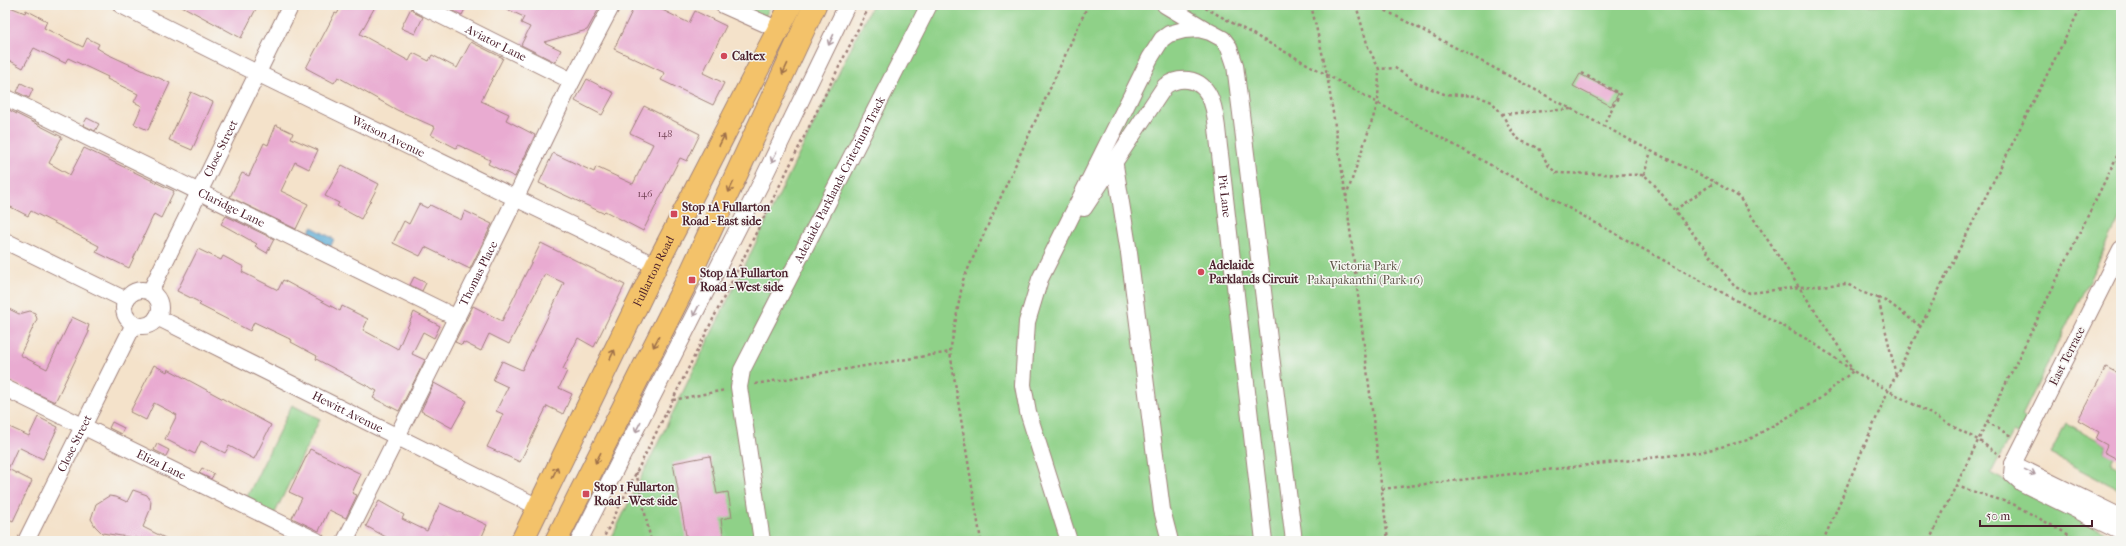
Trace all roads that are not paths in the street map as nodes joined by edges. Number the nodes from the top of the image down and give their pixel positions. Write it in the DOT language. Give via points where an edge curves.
graph roads {
  1 [pos="121,5"];
  2 [pos="291,5"];
  3 [pos="420,5"];
  4 [pos="612,5"];
  5 [pos="723,5"];
  6 [pos="791,5"];
  7 [pos="815,5"];
  8 [pos="847,5"];
  9 [pos="929,5"];
  10 [pos="1165,5"];
  11 [pos="779,30"];
  12 [pos="1210,32"];
  13 [pos="802,33"];
  14 [pos="257,73"];
  15 [pos="572,81"];
  16 [pos="5,97"];
  17 [pos="1109,142"];
  18 [pos="1115,165"];
  19 [pos="198,192"];
  20 [pos="516,198"];
  21 [pos="5,241"];
  22 [pos="1055,246"];
  23 [pos="2121,249"];
  24 [pos="656,266"];
  25 [pos="687,281"];
  26 [pos="150,292"];
  27 [pos="126,300"];
  28 [pos="157,317"];
  29 [pos="457,318"];
  30 [pos="134,324"];
  31 [pos="5,388"];
  32 [pos="84,426"];
  33 [pos="396,438"];
  34 [pos="2013,464"];
  35 [pos="538,507"];
  36 [pos="2121,517"];
  37 [pos="566,521"];
  38 [pos="2121,532"];
  39 [pos="26,541"];
  40 [pos="317,541"];
  41 [pos="345,541"];
  42 [pos="522,541"];
  43 [pos="556,541"];
  44 [pos="579,541"];
  45 [pos="762,541"];
  46 [pos="1070,541"];
  47 [pos="1170,541"];
  48 [pos="1264,541"];
  49 [pos="1294,541"];
  1 -- 14 [label="street, Watson Avenue"];
  2 -- 14 [label="street, Close Street"];
  3 -- 15 [label="street, Aviator Lane"];
  4 -- 15 [label="street, Thomas Place"];
  5 -- 11 [label="street"];
  6 -- 11 [label="highway, Fullarton Road"];
  7 -- 13 [label="highway"];
  8 -- 44 [label="street, one-way" via="760,185"];
  9 -- 45 [label="street, Adelaide Parklands Criterium Track" via="742,370 739,387"];
  10 -- 12 [label="street"];
  11 -- 13 [label="highway"];
  24 -- 11 [label="highway, Fullarton Road, one-way"];
  12 -- 17 [label="street" via="1199,29 1184,30 1162,39"];
  12 -- 49 [label="street" via="1223,39 1229,47 1235,65"];
  13 -- 25 [label="highway, one-way"];
  14 -- 19 [label="street, Close Street"];
  14 -- 20 [label="street, Watson Avenue"];
  15 -- 20 [label="street, Thomas Place"];
  16 -- 19 [label="street, Claridge Lane"];
  17 -- 18 [label="street"];
  17 -- 22 [label="street"];
  18 -- 22 [label="street, Pit Lane"];
  18 -- 47 [label="street" via="1130,253 1162,510"];
  18 -- 48 [label="street, Pit Lane" via="1165,86 1187,80 1198,83 1205,89 1211,100 1220,154"];
  19 -- 26 [label="street, Close Street"];
  19 -- 29 [label="street, Claridge Lane"];
  20 -- 24 [label="street, Watson Avenue"];
  20 -- 29 [label="street, Thomas Place"];
  21 -- 27 [label="street"];
  22 -- 46 [label="street" via="1040,279 1027,322 1023,385 1028,412"];
  23 -- 34 [label="street, East Terrace"];
  24 -- 25 [label="highway"];
  35 -- 24 [label="highway, Fullarton Road, one-way"];
  25 -- 37 [label="highway, one-way"];
  26 -- 27 [label="street" via="135,292"];
  26 -- 28 [label="street" via="159,301"];
  27 -- 30 [label="street" via="126,315"];
  28 -- 30 [label="street" via="148,325"];
  28 -- 33 [label="street, Hewitt Avenue"];
  29 -- 33 [label="street, Thomas Place"];
  30 -- 32 [label="street, Close Street"];
  31 -- 32 [label="street, Eliza Lane"];
  32 -- 39 [label="street, Close Street"];
  32 -- 40 [label="street, Eliza Lane"];
  33 -- 35 [label="street, Hewitt Avenue"];
  33 -- 41 [label="street, Thomas Place"];
  34 -- 36 [label="street, one-way"];
  34 -- 38 [label="street" via="2012,474 2022,483"];
  35 -- 37 [label="highway"];
  35 -- 42 [label="highway, Fullarton Road"];
  37 -- 43 [label="highway"];
}
